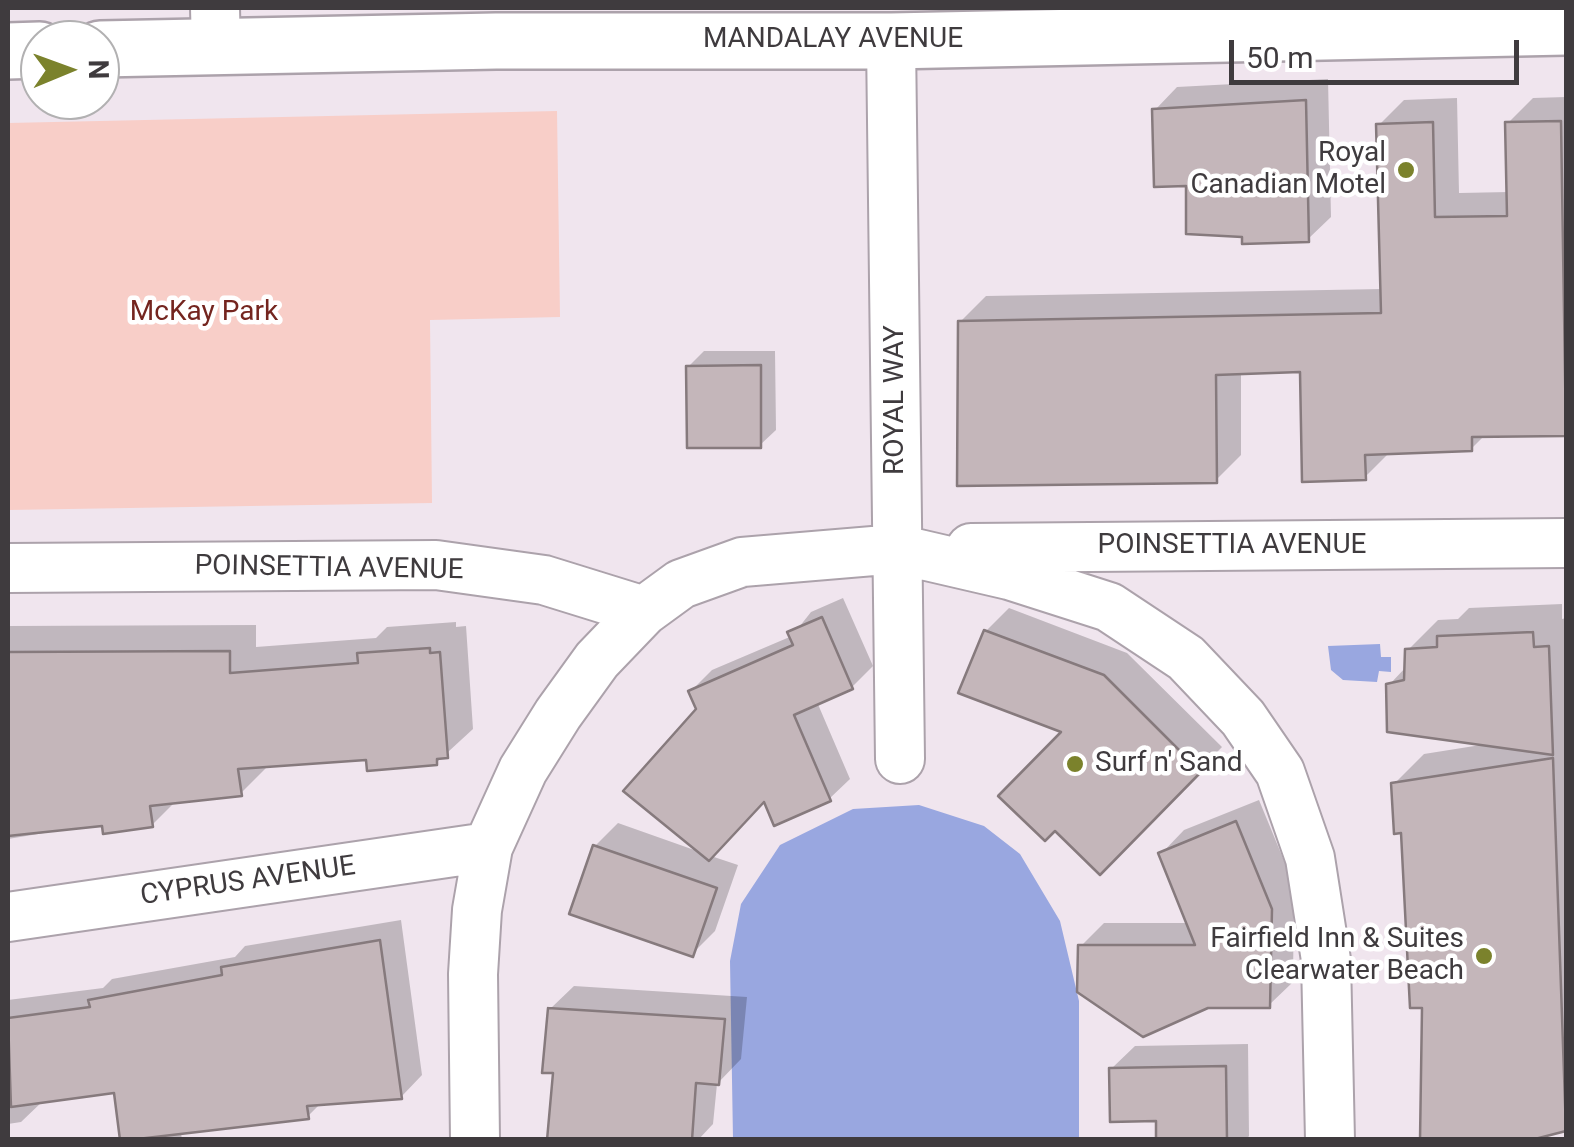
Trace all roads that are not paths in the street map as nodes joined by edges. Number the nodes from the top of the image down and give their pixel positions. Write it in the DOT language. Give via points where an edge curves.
graph roads {
  1 [pos="1346,20"];
  2 [pos="976,23"];
  3 [pos="586,24"];
  4 [pos="216,28"];
  5 [pos="1566,28"];
  6 [pos="891,41"];
  7 [pos="120,45"];
  8 [pos="1566,543"];
  9 [pos="897,549"];
  10 [pos="8,568"];
  11 [pos="644,611"];
  12 [pos="900,759"];
  13 [pos="488,848"];
  14 [pos="8,917"];
  15 [pos="475,1140"];
  16 [pos="1330,1140"];
  1 -- 2 [label="street, MANDALAY AVENUE"];
  1 -- 5 [label="street, MANDALAY AVENUE"];
  2 -- 6 [label="street, MANDALAY AVENUE"];
  3 -- 4 [label="street, MANDALAY AVENUE"];
  3 -- 6 [label="street, MANDALAY AVENUE"];
  4 -- 7 [label="street, MANDALAY AVENUE"];
  6 -- 9 [label="street, ROYAL WAY"];
  8 -- 9 [label="street, POINSETTIA AVENUE"];
  9 -- 11 [label="street" via="742,562 681,584"];
  9 -- 12 [label="street, ROYAL WAY"];
  9 -- 16 [label="street" via="1009,574 1109,607 1186,658 1243,718 1280,772 1310,858 1326,960"];
  10 -- 11 [label="street, POINSETTIA AVENUE" via="436,565 544,580"];
  11 -- 13 [label="street" via="558,714 523,770"];
  13 -- 14 [label="street, CYPRUS AVENUE"];
  13 -- 15 [label="street" via="473,974"];
}
